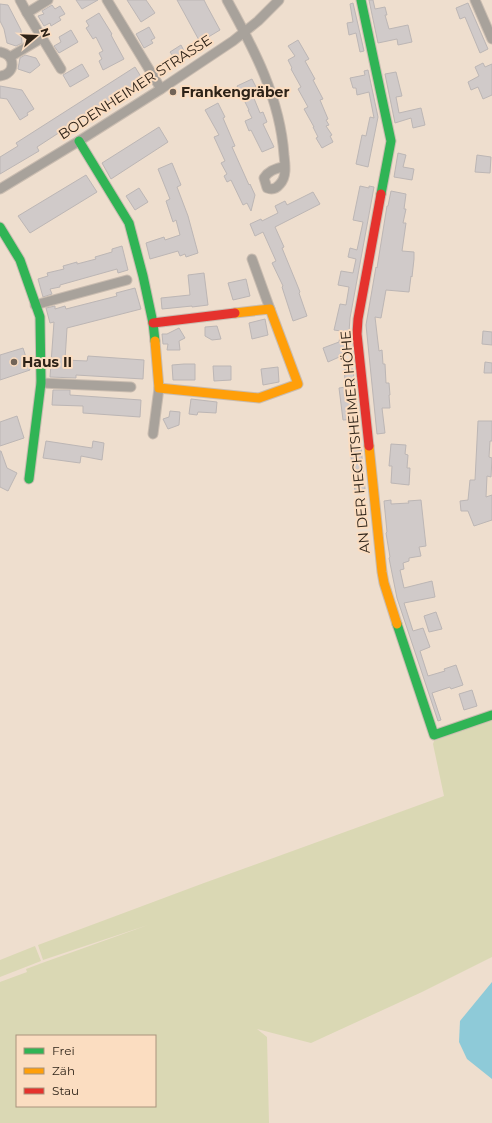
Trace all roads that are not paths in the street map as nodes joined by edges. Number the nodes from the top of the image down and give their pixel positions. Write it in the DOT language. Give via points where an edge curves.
graph roads {
  1 [pos="20,0"];
  2 [pos="48,0"];
  3 [pos="107,0"];
  4 [pos="227,0"];
  5 [pos="279,0"];
  6 [pos="361,0"];
  7 [pos="475,0"];
  8 [pos="28,13"];
  9 [pos="245,32"];
  10 [pos="42,38"];
  11 [pos="492,39"];
  12 [pos="0,52"];
  13 [pos="10,57"];
  14 [pos="61,69"];
  15 [pos="0,76"];
  16 [pos="161,89"];
  17 [pos="79,141"];
  18 [pos="285,166"];
  19 [pos="0,189"];
  20 [pos="0,226"];
  21 [pos="252,259"];
  22 [pos="127,280"];
  23 [pos="36,305"];
  24 [pos="270,310"];
  25 [pos="153,323"];
  26 [pos="42,383"];
  27 [pos="131,387"];
  28 [pos="159,388"];
  29 [pos="153,434"];
  30 [pos="29,478"];
  31 [pos="492,716"];
  1 -- 8 [label="street"];
  2 -- 8 [label="street"];
  3 -- 16 [label="street"];
  4 -- 9 [label="street"];
  5 -- 9 [label="street, BODENHEIMER STRASSE"];
  6 -- 31 [label="street, AN DER HECHTSHEIMER HÖHE" via="391,141 356,334 382,572 434,735"];
  7 -- 11 [label="street"];
  8 -- 10 [label="street"];
  9 -- 16 [label="street, BODENHEIMER STRASSE"];
  9 -- 18 [label="street" via="266,79 277,112 283,135"];
  10 -- 13 [label="street"];
  10 -- 14 [label="street"];
  12 -- 13 [label="street"];
  13 -- 15 [label="street" via="11,70"];
  16 -- 17 [label="street, BODENHEIMER STRASSE"];
  17 -- 19 [label="street, BODENHEIMER STRASSE"];
  17 -- 25 [label="street" via="129,223"];
  20 -- 23 [label="street" via="20,260"];
  21 -- 24 [label="street"];
  22 -- 23 [label="street"];
  23 -- 26 [label="street" via="40,317"];
  24 -- 25 [label="street"];
  24 -- 28 [label="street" via="298,384 260,398"];
  25 -- 28 [label="street"];
  26 -- 27 [label="street"];
  26 -- 30 [label="street"];
  28 -- 29 [label="street"];
}
